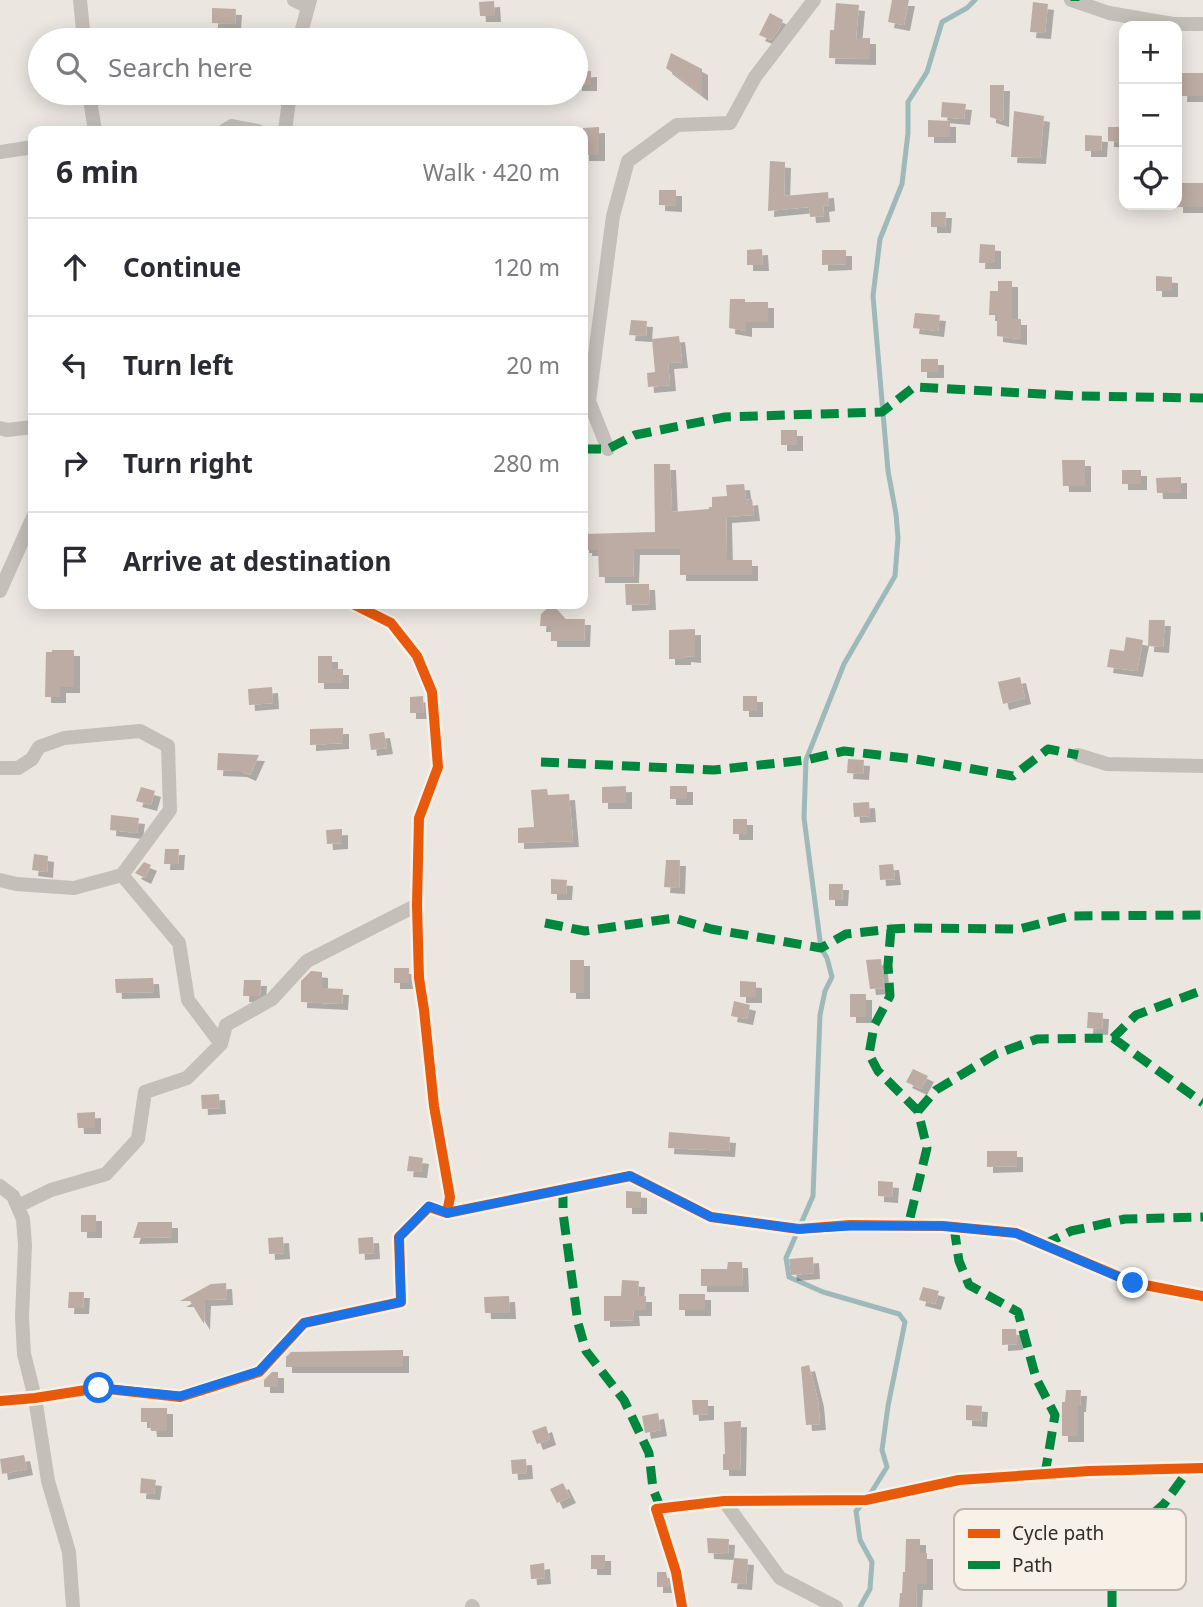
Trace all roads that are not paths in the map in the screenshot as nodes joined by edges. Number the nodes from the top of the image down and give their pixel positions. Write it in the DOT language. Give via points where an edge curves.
graph roads {
  1 [pos="80,0"];
  2 [pos="294,0"];
  3 [pos="814,0"];
  4 [pos="1071,0"];
  5 [pos="309,4"];
  6 [pos="1203,24"];
  7 [pos="82,28"];
  8 [pos="302,28"];
  9 [pos="91,105"];
  10 [pos="288,105"];
  11 [pos="93,126"];
  12 [pos="286,126"];
  13 [pos="28,148"];
  14 [pos="0,152"];
  15 [pos="0,428"];
  16 [pos="28,428"];
  17 [pos="608,449"];
  18 [pos="28,528"];
  19 [pos="0,590"];
  20 [pos="364,609"];
  21 [pos="1078,755"];
  22 [pos="1203,766"];
  23 [pos="0,768"];
  24 [pos="122,875"];
  25 [pos="0,880"];
  26 [pos="417,905"];
  27 [pos="221,1044"];
  28 [pos="0,1186"];
  29 [pos="18,1206"];
  30 [pos="447,1213"];
  31 [pos="1203,1296"];
  32 [pos="34,1398"];
  33 [pos="0,1401"];
  34 [pos="1203,1468"];
  35 [pos="724,1501"];
  36 [pos="73,1607"];
  37 [pos="682,1607"];
  38 [pos="836,1607"];
  1 -- 7 [label="street"];
  2 -- 5 [label="street"];
  3 -- 17 [label="street" via="755,77 730,123 677,125 628,161 613,216 589,401"];
  4 -- 6 [label="street" via="1109,13"];
  5 -- 8 [label="street"];
  9 -- 11 [label="street"];
  10 -- 12 [label="street"];
  13 -- 14 [label="street"];
  15 -- 16 [label="street"];
  18 -- 19 [label="street"];
  20 -- 26 [label="street" via="391,623 417,656 432,692 438,767 419,818"];
  21 -- 22 [label="street" via="1107,764"];
  23 -- 24 [label="street" via="18,768 32,759 39,747 64,738 140,731 168,746 170,810"];
  24 -- 25 [label="street" via="74,888"];
  24 -- 27 [label="street" via="179,943 188,1000"];
  26 -- 27 [label="street" via="307,961 272,999 226,1025"];
  26 -- 30 [label="street" via="419,978 450,1198"];
  27 -- 29 [label="street" via="187,1078 145,1092 138,1139 106,1174 51,1190"];
  28 -- 29 [label="street"];
  29 -- 32 [label="street" via="26,1245 24,1354"];
  30 -- 31 [label="street" via="630,1176 711,1217 799,1229 943,1226 1016,1233 1133,1283"];
  30 -- 32 [label="street" via="429,1206 399,1237 401,1302 304,1323 259,1371 180,1396 99,1388"];
  32 -- 33 [label="street"];
  32 -- 36 [label="street" via="48,1481 69,1552"];
  34 -- 35 [label="street" via="959,1480 866,1500"];
  35 -- 37 [label="street" via="656,1509"];
  35 -- 38 [label="street" via="780,1578"];
}
